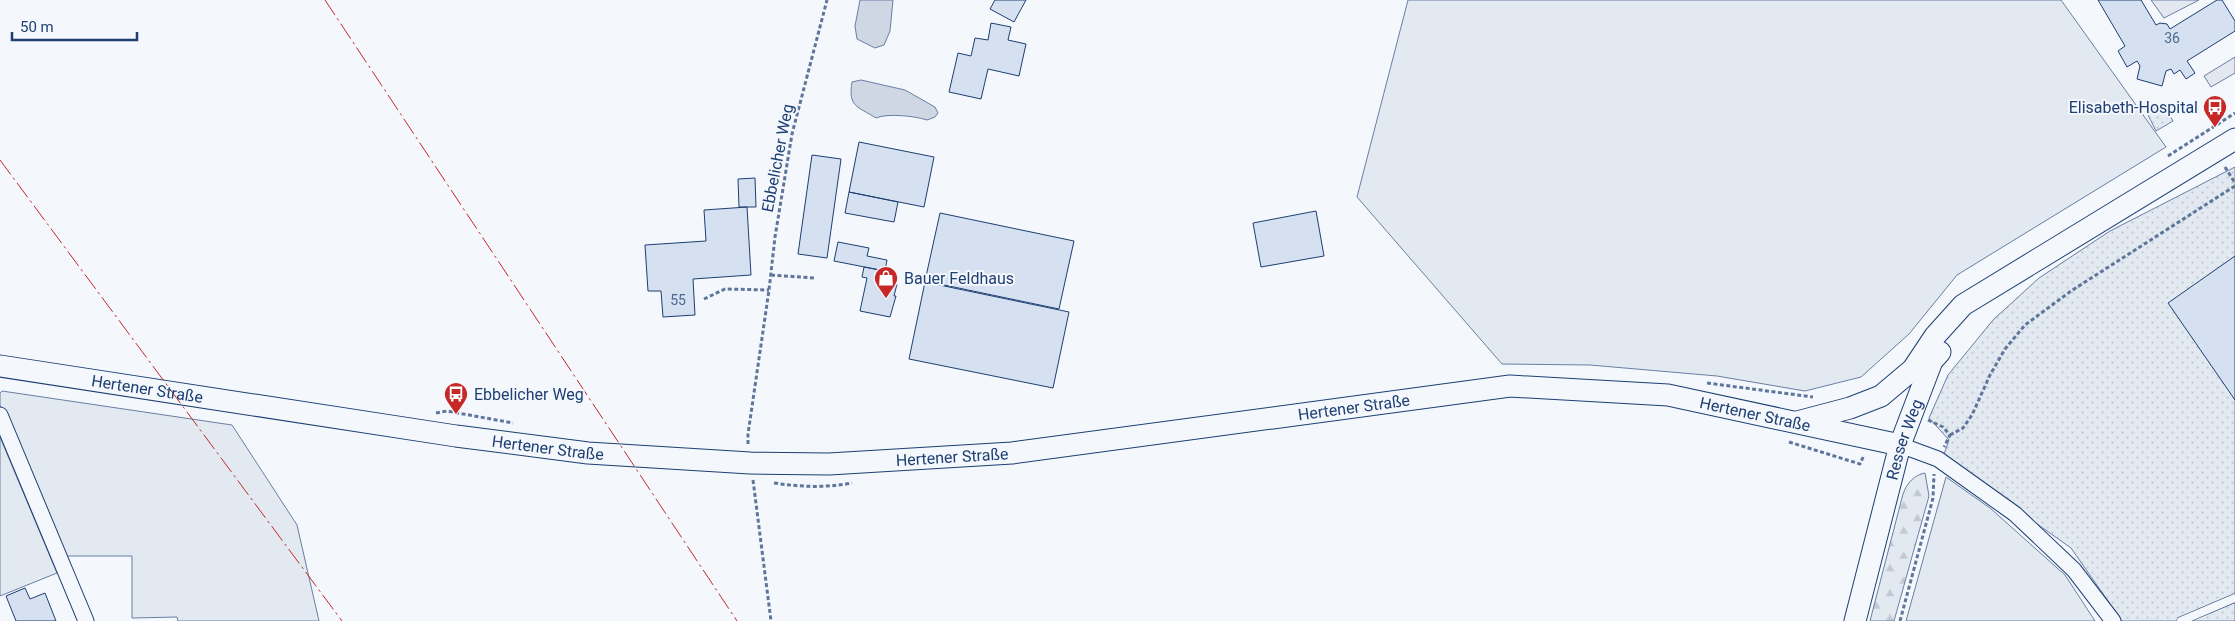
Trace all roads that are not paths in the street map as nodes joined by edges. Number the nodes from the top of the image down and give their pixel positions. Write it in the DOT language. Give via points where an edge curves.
graph roads {
  1 [pos="2235,139"];
  2 [pos="2001,283"];
  3 [pos="0,366"];
  4 [pos="0,415"];
  5 [pos="1793,423"];
  6 [pos="1900,445"];
  7 [pos="2235,598"];
  8 [pos="86,621"];
  9 [pos="1855,621"];
  10 [pos="2113,621"];
  11 [pos="2181,621"];
  1 -- 2 [label="main road, Resser Weg"];
  2 -- 5 [label="main road, Resser Weg" via="1963,305 1935,336 1913,369 1881,396"];
  2 -- 6 [label="main road, Resser Weg" via="1932,361"];
  3 -- 5 [label="main road, Hertener Straße" via="456,436 588,452 746,452 828,464 1012,453 1510,386 1668,396"];
  4 -- 8 [label="street"];
  5 -- 6 [label="main road, Hertener Straße"];
  6 -- 9 [label="main road, Resser Weg"];
  6 -- 10 [label="street" via="1938,459 2015,514 2074,570"];
  7 -- 11 [label="lane"];
}
